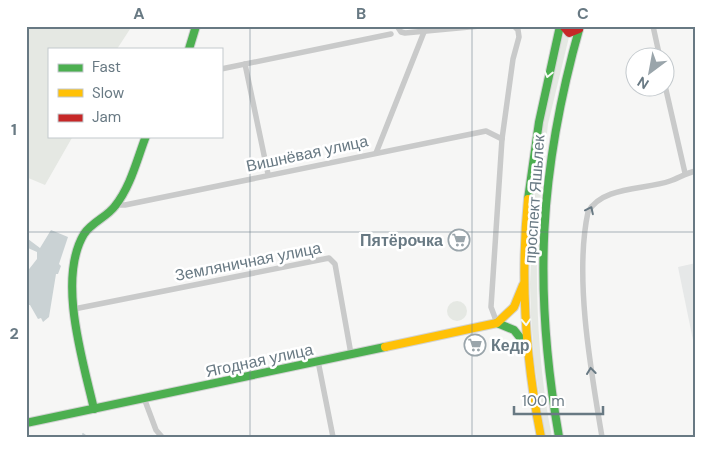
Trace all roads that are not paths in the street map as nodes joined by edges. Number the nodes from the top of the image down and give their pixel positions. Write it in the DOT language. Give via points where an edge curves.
graph roads {
  1 [pos="196,26"];
  2 [pos="397,26"];
  3 [pos="480,26"];
  4 [pos="514,26"];
  5 [pos="561,26"];
  6 [pos="653,26"];
  7 [pos="464,27"];
  8 [pos="579,28"];
  9 [pos="424,32"];
  10 [pos="392,34"];
  11 [pos="189,48"];
  12 [pos="658,48"];
  13 [pos="245,64"];
  14 [pos="222,69"];
  15 [pos="668,98"];
  16 [pos="145,138"];
  17 [pos="502,139"];
  18 [pos="376,152"];
  19 [pos="696,171"];
  20 [pos="268,174"];
  21 [pos="685,174"];
  22 [pos="116,205"];
  23 [pos="526,243"];
  24 [pos="542,246"];
  25 [pos="523,285"];
  26 [pos="74,309"];
  27 [pos="496,323"];
  28 [pos="527,347"];
  29 [pos="351,354"];
  30 [pos="318,361"];
  31 [pos="144,398"];
  32 [pos="94,409"];
  33 [pos="26,422"];
  34 [pos="162,437"];
  35 [pos="333,437"];
  36 [pos="541,437"];
  37 [pos="559,437"];
  38 [pos="602,437"];
  1 -- 11 [label="street"];
  2 -- 9 [label="street" via="405,33"];
  3 -- 7 [label="street"];
  4 -- 17 [label="street" via="519,37"];
  5 -- 8 [label="street" via="569,33"];
  5 -- 23 [label="street, проспект Яшьлек, one-way" via="538,121"];
  6 -- 12 [label="street"];
  7 -- 9 [label="street"];
  8 -- 24 [label="street, проспект Яшьлек" via="554,122"];
  9 -- 18 [label="street"];
  10 -- 13 [label="street"];
  13 -- 14 [label="street"];
  13 -- 20 [label="street"];
  15 -- 21 [label="street"];
  16 -- 22 [label="street"];
  17 -- 18 [label="street, Вишнёвая улица" via="486,131"];
  17 -- 27 [label="street" via="491,306"];
  18 -- 20 [label="street, Вишнёвая улица"];
  19 -- 21 [label="street"];
  20 -- 22 [label="street, Вишнёвая улица"];
  38 -- 21 [label="street, one-way" via="591,372 584,282 586,220 591,206 600,199 671,181"];
  22 -- 26 [label="street" via="92,224 79,245 72,278"];
  23 -- 24 [label="street" via="535,235"];
  23 -- 25 [label="street, проспект Яшьлек"];
  24 -- 37 [label="street, проспект Яшьлек" via="543,314"];
  25 -- 27 [label="street" via="518,302"];
  25 -- 28 [label="street, проспект Яшьлек, one-way"];
  26 -- 29 [label="street, Земляничная улица" via="329,258 335,264"];
  26 -- 32 [label="street"];
  27 -- 28 [label="street" via="514,330"];
  27 -- 29 [label="street, Ягодная улица"];
  28 -- 36 [label="street, проспект Яшьлек"];
  29 -- 30 [label="street, Ягодная улица"];
  30 -- 31 [label="street, Ягодная улица"];
  30 -- 35 [label="street"];
  31 -- 32 [label="street, Ягодная улица"];
  31 -- 34 [label="street" via="156,430"];
  32 -- 33 [label="street, Ягодная улица"];
}
